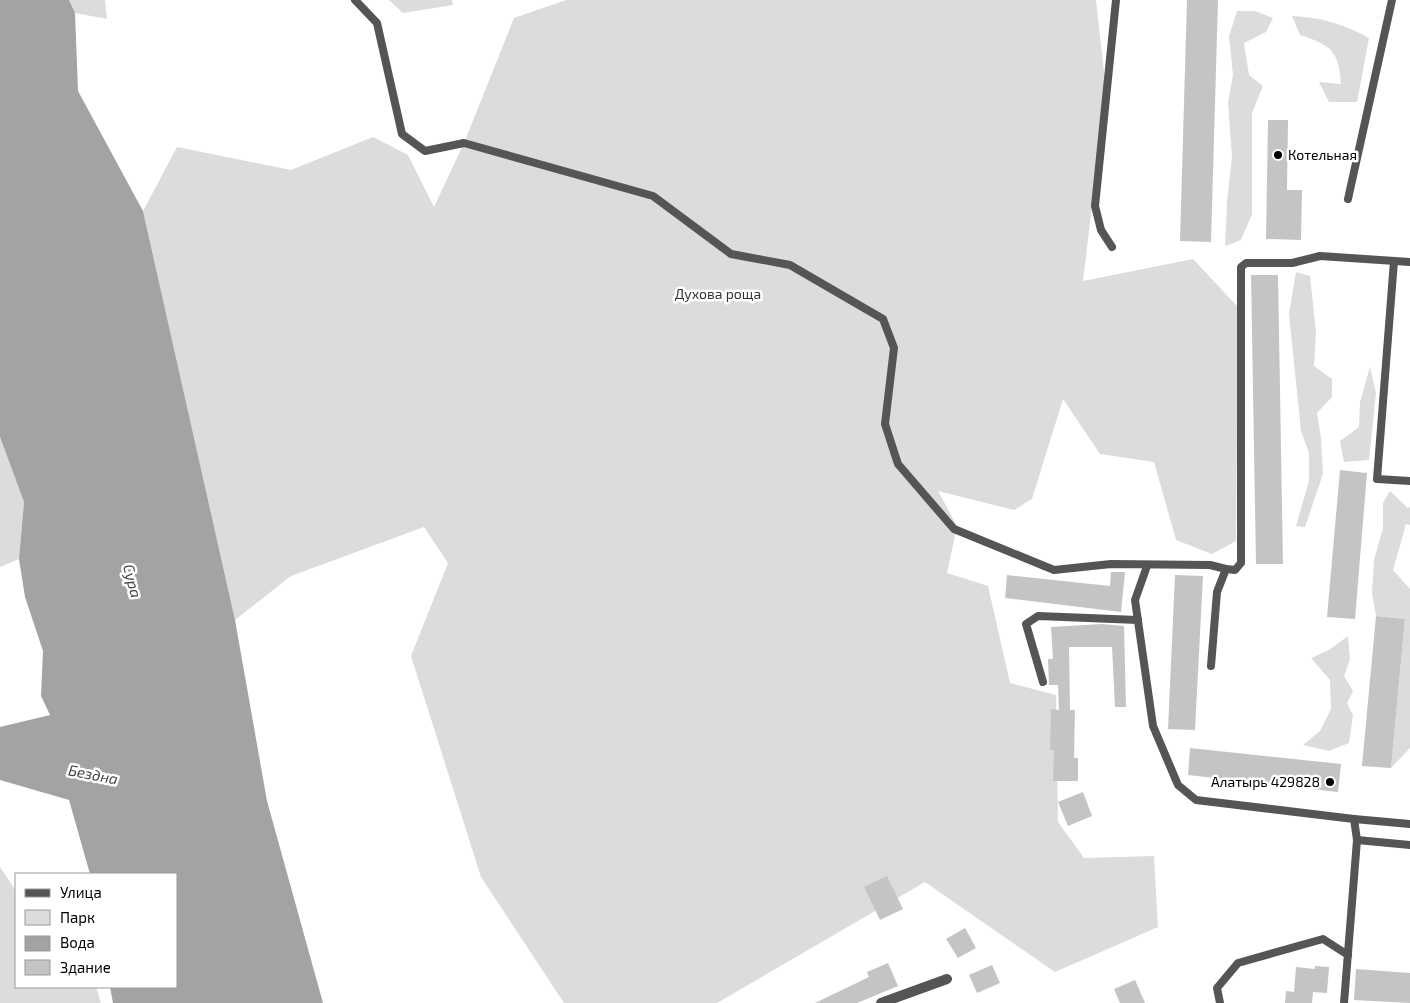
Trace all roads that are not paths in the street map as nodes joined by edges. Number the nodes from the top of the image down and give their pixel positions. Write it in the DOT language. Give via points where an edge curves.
graph roads {
  1 [pos="355,0"];
  2 [pos="1116,0"];
  3 [pos="1392,0"];
  4 [pos="1348,199"];
  5 [pos="1112,247"];
  6 [pos="1394,261"];
  7 [pos="1410,262"];
  8 [pos="1410,481"];
  9 [pos="1147,566"];
  10 [pos="1226,569"];
  11 [pos="1138,620"];
  12 [pos="1210,666"];
  13 [pos="1043,682"];
  14 [pos="1354,818"];
  15 [pos="1410,824"];
  16 [pos="1358,840"];
  17 [pos="1410,846"];
  18 [pos="1348,955"];
  19 [pos="947,979"];
  20 [pos="881,1003"];
  21 [pos="1220,1003"];
  22 [pos="1344,1003"];
  1 -- 9 [label="lane" via="377,23 402,134 426,151 464,143 653,196 731,254 790,265 883,319 894,348 885,424 898,464 954,528 1054,570 1111,564"];
  2 -- 5 [label="lane" via="1095,206 1101,230"];
  3 -- 4 [label="lane"];
  6 -- 7 [label="lane"];
  6 -- 8 [label="lane" via="1377,480"];
  6 -- 10 [label="lane" via="1320,256 1292,263 1246,263 1241,267 1241,563 1235,570"];
  9 -- 10 [label="lane" via="1210,565"];
  9 -- 11 [label="lane" via="1135,600"];
  10 -- 12 [label="lane" via="1217,592"];
  11 -- 13 [label="lane" via="1038,616 1026,624"];
  11 -- 14 [label="lane" via="1153,726 1178,785 1196,800"];
  14 -- 15 [label="lane"];
  14 -- 16 [label="lane"];
  16 -- 17 [label="lane"];
  16 -- 18 [label="lane"];
  18 -- 21 [label="lane" via="1323,939 1238,964 1217,988"];
  18 -- 22 [label="lane"];
  19 -- 20 [label="street"];
}
